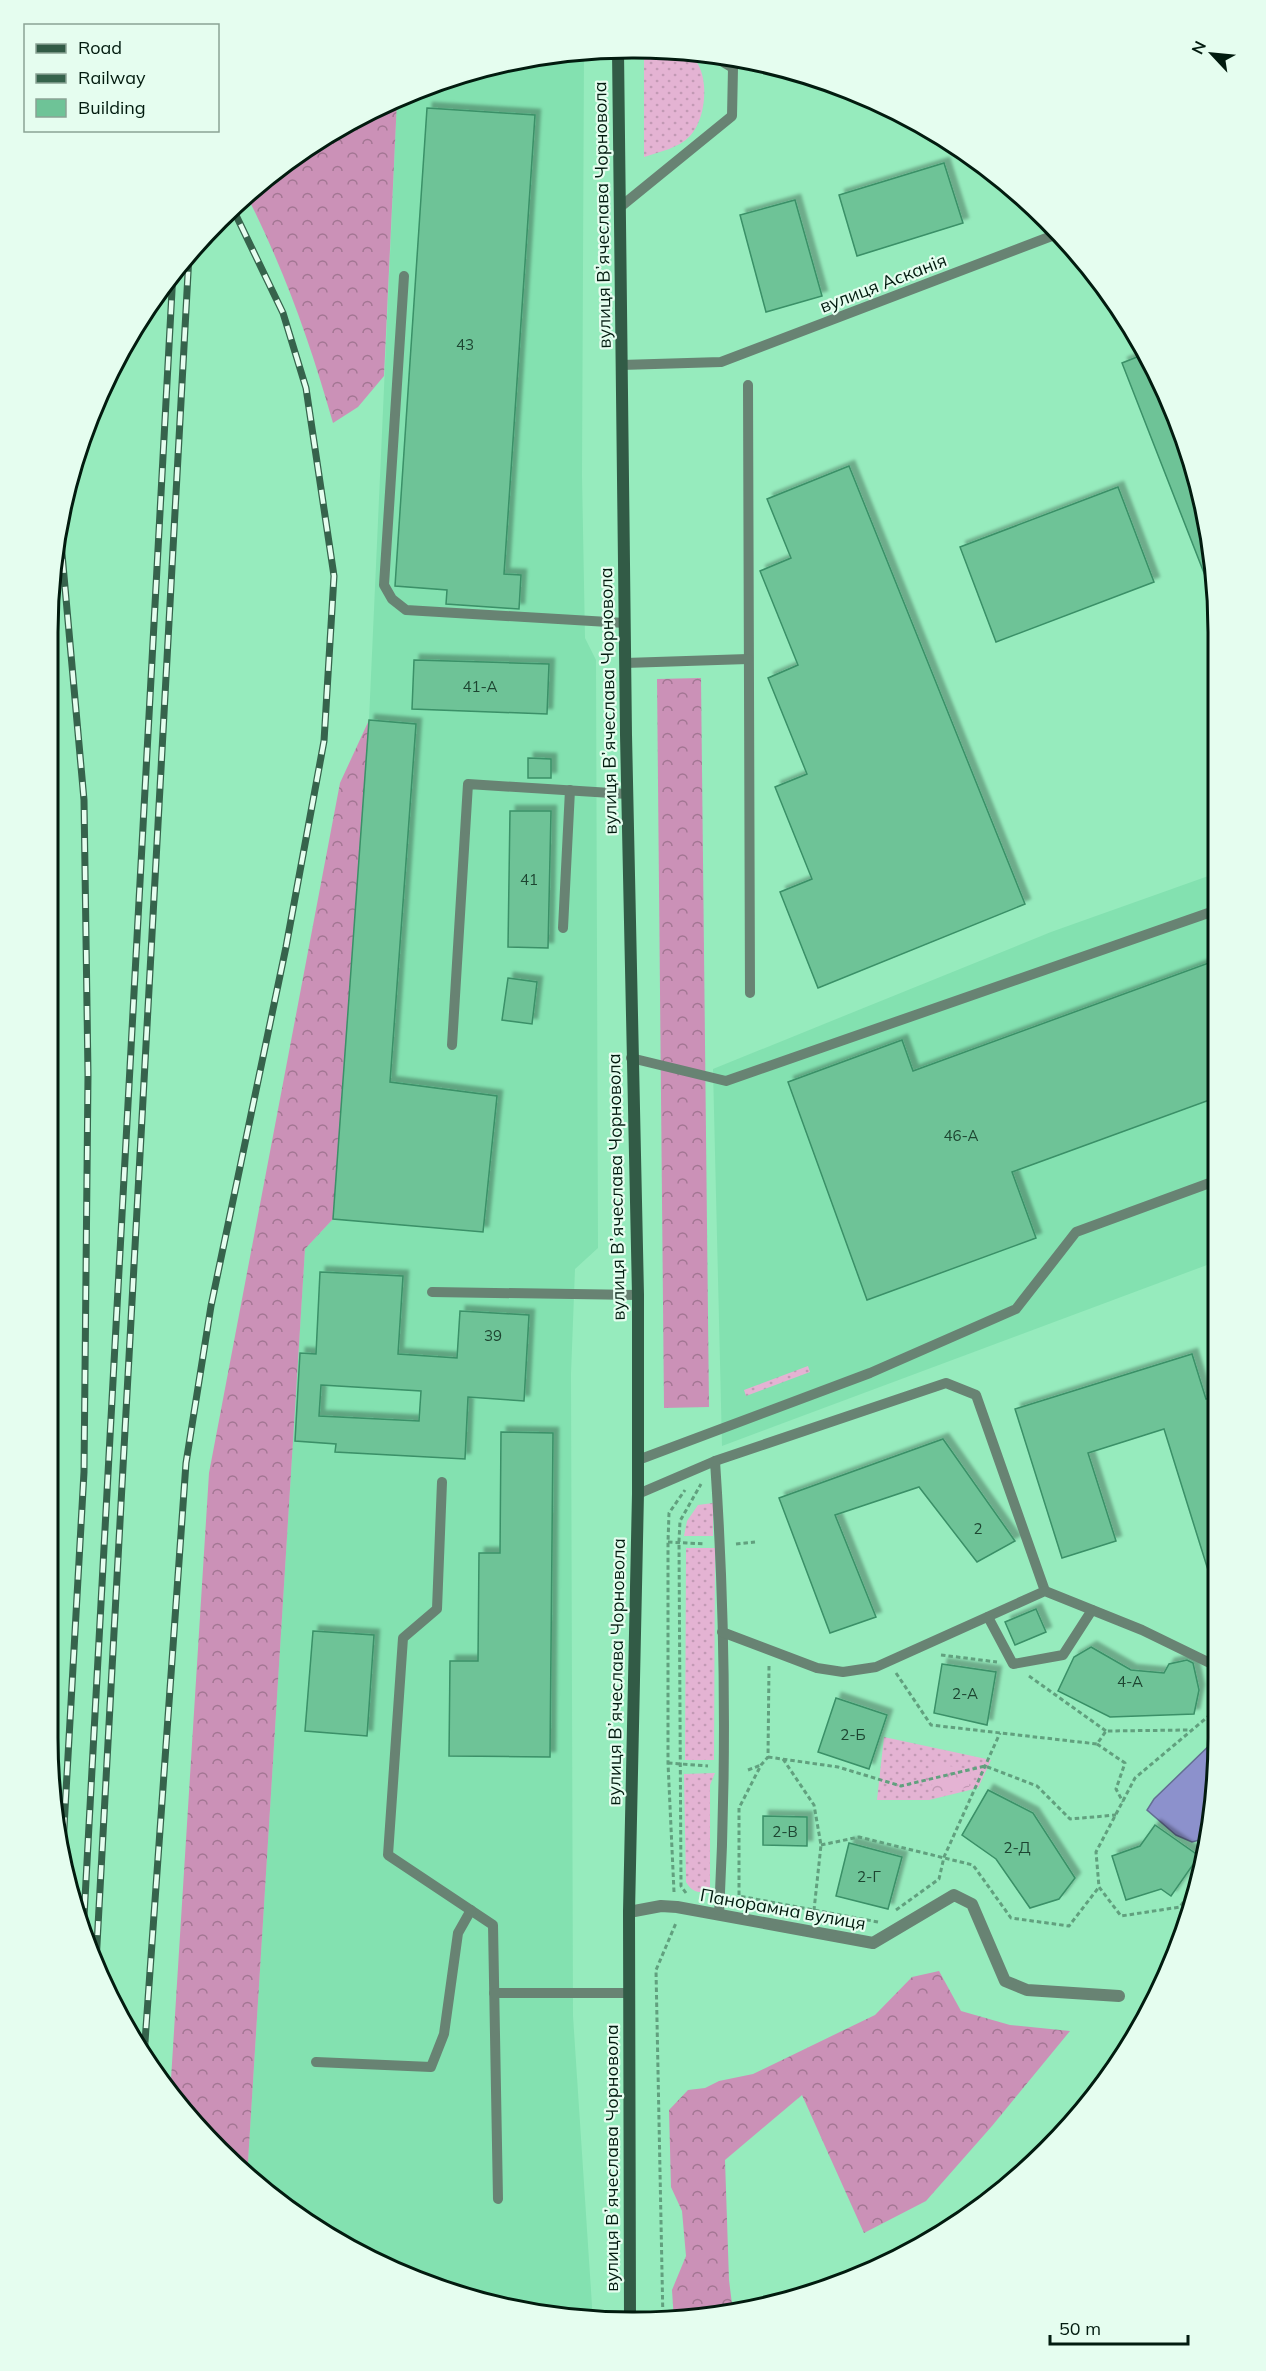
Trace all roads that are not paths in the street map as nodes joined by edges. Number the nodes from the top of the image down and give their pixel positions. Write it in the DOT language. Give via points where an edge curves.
graph roads {
  1 [pos="618,59"];
  2 [pos="732,68"];
  3 [pos="619,208"];
  4 [pos="1049,237"];
  5 [pos="404,276"];
  6 [pos="621,365"];
  7 [pos="748,385"];
  8 [pos="625,623"];
  9 [pos="748,659"];
  10 [pos="625,663"];
  11 [pos="570,790"];
  12 [pos="627,794"];
  13 [pos="1208,913"];
  14 [pos="563,928"];
  15 [pos="750,993"];
  16 [pos="452,1046"];
  17 [pos="631,1058"];
  18 [pos="1208,1184"];
  19 [pos="432,1292"];
  20 [pos="638,1295"];
  21 [pos="638,1460"];
  22 [pos="715,1461"];
  23 [pos="442,1482"];
  24 [pos="638,1494"];
  25 [pos="1046,1591"];
  26 [pos="1092,1610"];
  27 [pos="988,1617"];
  28 [pos="722,1632"];
  29 [pos="1208,1662"];
  30 [pos="471,1910"];
  31 [pos="629,1912"];
  32 [pos="719,1915"];
  33 [pos="494,1993"];
  34 [pos="629,1993"];
  35 [pos="1119,1996"];
  36 [pos="316,2062"];
  37 [pos="498,2199"];
  38 [pos="630,2312"];
  1 -- 3 [label="main road, вулиця Вʼячеслава Чорновола"];
  2 -- 3 [label="lane" via="732,116"];
  3 -- 6 [label="main road, вулиця Вʼячеслава Чорновола"];
  4 -- 6 [label="lane, вулиця Асканія" via="721,362"];
  5 -- 8 [label="lane" via="384,585 392,599 406,610"];
  6 -- 8 [label="main road, вулиця Вʼячеслава Чорновола"];
  7 -- 9 [label="lane"];
  8 -- 10 [label="main road, вулиця Вʼячеслава Чорновола"];
  9 -- 10 [label="lane"];
  9 -- 15 [label="lane"];
  10 -- 12 [label="main road, вулиця Вʼячеслава Чорновола"];
  11 -- 12 [label="lane"];
  11 -- 14 [label="lane"];
  11 -- 16 [label="lane" via="468,784"];
  12 -- 17 [label="main road, вулиця Вʼячеслава Чорновола"];
  13 -- 17 [label="lane" via="726,1081"];
  17 -- 20 [label="main road, вулиця Вʼячеслава Чорновола"];
  18 -- 21 [label="lane" via="1076,1232 1016,1310 870,1373"];
  19 -- 20 [label="lane"];
  20 -- 21 [label="main road, вулиця Вʼячеслава Чорновола"];
  21 -- 24 [label="main road, вулиця Вʼячеслава Чорновола"];
  22 -- 24 [label="lane"];
  22 -- 25 [label="lane" via="946,1383 976,1395"];
  22 -- 28 [label="lane"];
  23 -- 30 [label="lane" via="437,1609 403,1638 388,1855"];
  24 -- 31 [label="main road, вулиця Вʼячеслава Чорновола"];
  25 -- 26 [label="lane"];
  25 -- 27 [label="lane"];
  26 -- 27 [label="lane" via="1064,1655 1013,1664"];
  26 -- 29 [label="lane"];
  27 -- 28 [label="lane" via="876,1667 843,1672 817,1668"];
  28 -- 32 [label="lane"];
  30 -- 33 [label="lane" via="493,1924"];
  30 -- 36 [label="lane" via="458,1933 444,2034 431,2067"];
  31 -- 32 [label="street, Панорамна вулиця" via="661,1906"];
  31 -- 34 [label="main road, вулиця Вʼячеслава Чорновола"];
  32 -- 35 [label="street, Панорамна вулиця" via="873,1943 954,1895 972,1904 1005,1981 1027,1990"];
  33 -- 34 [label="lane"];
  33 -- 37 [label="lane"];
  34 -- 38 [label="main road, вулиця Вʼячеслава Чорновола"];
}
